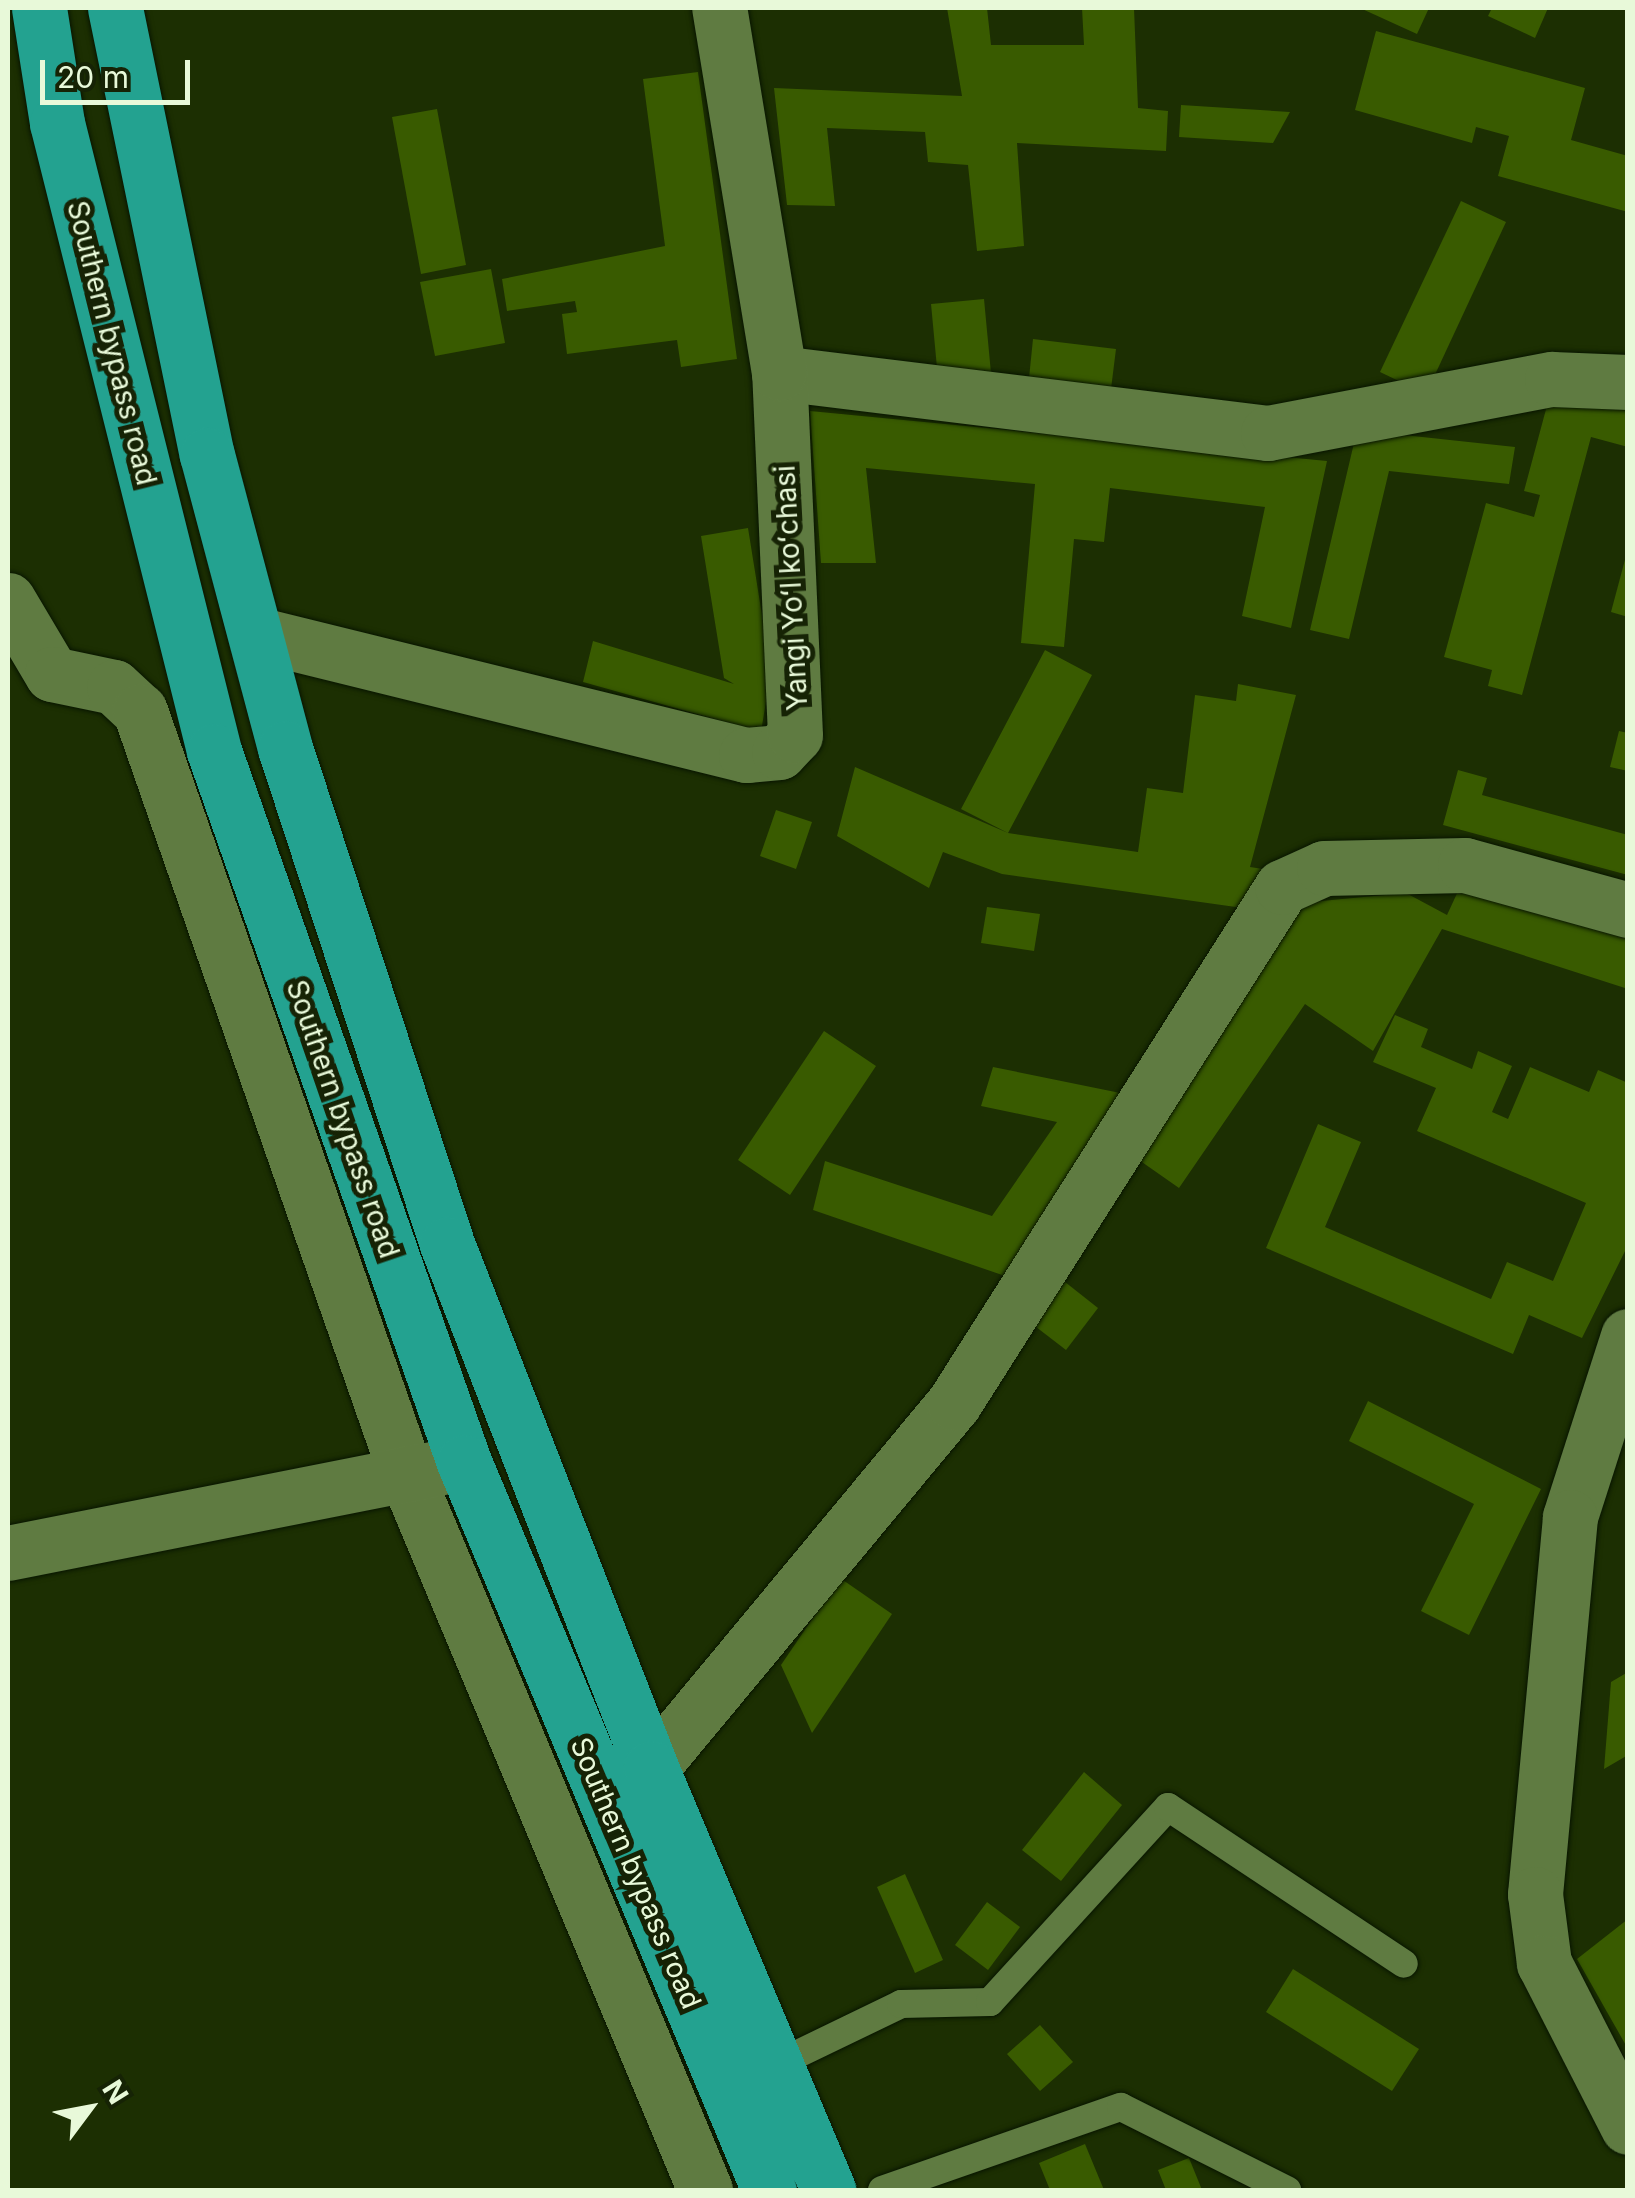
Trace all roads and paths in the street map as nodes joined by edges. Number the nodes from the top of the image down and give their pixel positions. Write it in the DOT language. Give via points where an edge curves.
graph roads {
  1 [pos="39,8"];
  2 [pos="115,8"];
  3 [pos="720,8"];
  4 [pos="778,373"];
  5 [pos="1628,382"];
  6 [pos="8,600"];
  7 [pos="260,634"];
  8 [pos="1628,910"];
  9 [pos="1628,1336"];
  10 [pos="464,1462"];
  11 [pos="406,1474"];
  12 [pos="8,1553"];
  13 [pos="650,1768"];
  14 [pos="1404,1964"];
  15 [pos="775,2064"];
  16 [pos="1628,2127"];
  17 [pos="704,2190"];
  18 [pos="769,2190"];
  19 [pos="828,2190"];
  20 [pos="882,2190"];
  21 [pos="1286,2190"];
  1 -- 10 [label="highway, Southern bypass road" via="57,123 214,751"];
  2 -- 7 [label="highway, Southern bypass road" via="207,455"];
  3 -- 4 [label="street, Yangi Yoʻl koʻchasi"];
  4 -- 5 [label="street" via="1268,433 1552,379"];
  4 -- 7 [label="street, Yangi Yoʻl koʻchasi" via="800,714 778,752 746,756"];
  6 -- 11 [label="street" via="52,674 114,687 140,711"];
  7 -- 13 [label="highway, Southern bypass road" via="285,748 447,1244"];
  8 -- 13 [label="street" via="1466,865 1324,868 1282,888 954,1403"];
  9 -- 16 [label="street" via="1570,1517 1535,1894 1544,1964"];
  10 -- 11 [label="street"];
  10 -- 18 [label="highway, Southern bypass road"];
  11 -- 12 [label="street"];
  11 -- 17 [label="street"];
  13 -- 15 [label="highway, Southern bypass road"];
  14 -- 15 [label="lane" via="1168,1807 990,2002 901,2004"];
  15 -- 19 [label="highway, Southern bypass road"];
  20 -- 21 [label="lane" via="1121,2107"];
}
